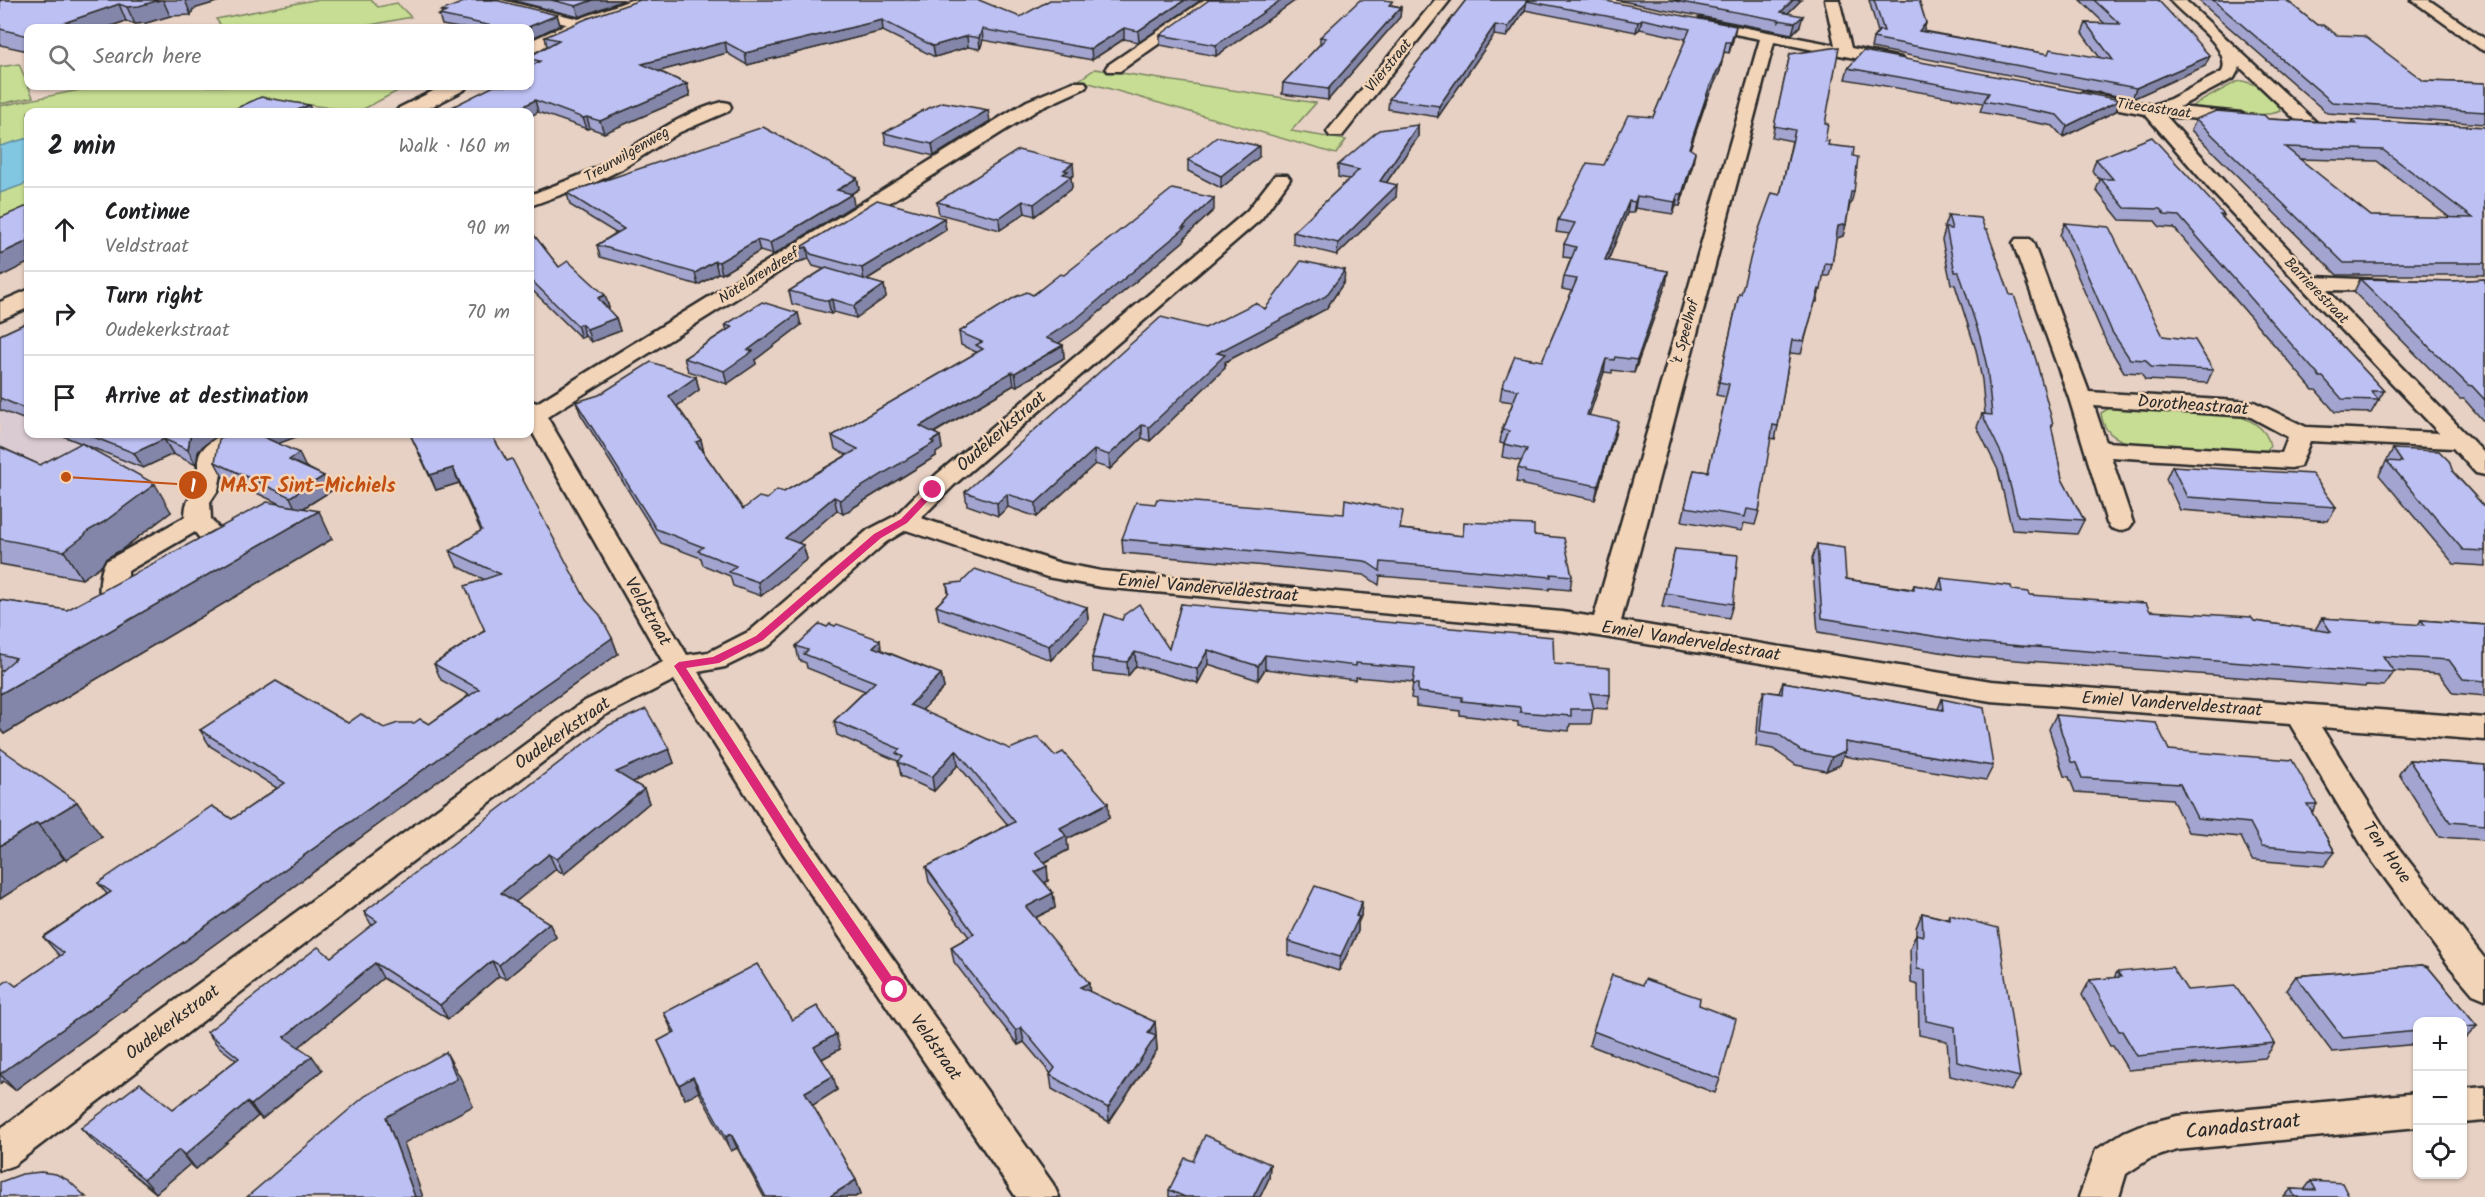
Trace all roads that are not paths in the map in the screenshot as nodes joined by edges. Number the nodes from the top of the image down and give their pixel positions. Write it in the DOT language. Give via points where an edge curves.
graph roads {
  1 [pos="484,0"];
  2 [pos="616,0"];
  3 [pos="648,0"];
  4 [pos="1214,0"];
  5 [pos="1443,0"];
  6 [pos="1832,0"];
  7 [pos="2177,0"];
  8 [pos="2419,0"];
  9 [pos="564,19"];
  10 [pos="1686,20"];
  11 [pos="582,24"];
  12 [pos="534,32"];
  13 [pos="1768,36"];
  14 [pos="2224,44"];
  15 [pos="534,46"];
  16 [pos="2485,46"];
  17 [pos="1844,51"];
  18 [pos="1912,64"];
  19 [pos="1114,68"];
  20 [pos="1078,85"];
  21 [pos="424,90"];
  22 [pos="447,90"];
  23 [pos="2072,95"];
  24 [pos="723,107"];
  25 [pos="401,108"];
  26 [pos="404,108"];
  27 [pos="2151,110"];
  28 [pos="2257,119"];
  29 [pos="2279,120"];
  30 [pos="2308,122"];
  31 [pos="2329,123"];
  32 [pos="1336,132"];
  33 [pos="1281,179"];
  34 [pos="534,199"];
  35 [pos="2023,243"];
  36 [pos="2308,283"];
  37 [pos="2408,285"];
  38 [pos="24,300"];
  39 [pos="0,312"];
  40 [pos="24,312"];
  41 [pos="0,325"];
  42 [pos="2080,398"];
  43 [pos="534,411"];
  44 [pos="534,415"];
  45 [pos="2301,434"];
  46 [pos="232,438"];
  47 [pos="2458,441"];
  48 [pos="2097,448"];
  49 [pos="2485,468"];
  50 [pos="198,520"];
  51 [pos="904,521"];
  52 [pos="2120,523"];
  53 [pos="177,568"];
  54 [pos="140,591"];
  55 [pos="1605,628"];
  56 [pos="679,666"];
  57 [pos="2299,715"];
  58 [pos="2485,729"];
  59 [pos="2485,984"];
  60 [pos="2485,1104"];
  61 [pos="2467,1106"];
  62 [pos="2413,1110"];
  63 [pos="0,1152"];
  64 [pos="1039,1197"];
  65 [pos="2099,1197"];
  1 -- 9 [label="street"];
  2 -- 9 [label="main road"];
  3 -- 11 [label="main road"];
  4 -- 19 [label="street"];
  5 -- 32 [label="street, Vlierstraat"];
  6 -- 17 [label="street"];
  7 -- 14 [label="street"];
  8 -- 16 [label="street"];
  9 -- 11 [label="street"];
  9 -- 12 [label="main road"];
  10 -- 13 [label="street"];
  11 -- 15 [label="main road"];
  13 -- 17 [label="street"];
  13 -- 55 [label="street, 't Speelhof"];
  14 -- 27 [label="street" via="2233,61 2228,75 2176,103"];
  14 -- 30 [label="street"];
  17 -- 18 [label="street"];
  20 -- 43 [label="street, Notelarendreef" via="1033,105"];
  21 -- 25 [label="main road"];
  22 -- 26 [label="main road"];
  23 -- 27 [label="street, Titecastraat"];
  24 -- 34 [label="street, Treurwilgenweg" via="675,128 590,178"];
  27 -- 28 [label="street, Titecastraat"];
  27 -- 36 [label="street, Barrierestraat"];
  29 -- 30 [label="street"];
  30 -- 31 [label="street"];
  33 -- 51 [label="street, Oudekerkstraat" via="1254,215 945,480"];
  35 -- 42 [label="street"];
  36 -- 37 [label="street"];
  36 -- 47 [label="street, Barrierestraat"];
  38 -- 39 [label="main road"];
  40 -- 41 [label="main road"];
  42 -- 45 [label="street, Dorotheastraat" via="2254,409"];
  42 -- 48 [label="street"];
  44 -- 56 [label="street, Veldstraat"];
  45 -- 47 [label="street, Dorotheastraat"];
  45 -- 48 [label="street" via="2291,461"];
  46 -- 50 [label="street" via="214,448 206,490 198,502"];
  47 -- 49 [label="street, Barrierestraat"];
  48 -- 52 [label="street"];
  50 -- 53 [label="street" via="216,541"];
  50 -- 54 [label="street" via="115,567 114,605"];
  51 -- 55 [label="street, Emiel Vanderveldestraat" via="1076,576"];
  51 -- 56 [label="street, Oudekerkstraat" via="877,536 760,638 715,660"];
  55 -- 57 [label="street, Emiel Vanderveldestraat" via="1991,691"];
  56 -- 63 [label="street, Oudekerkstraat" via="593,709"];
  56 -- 64 [label="street, Veldstraat" via="794,844"];
  57 -- 58 [label="street, Emiel Vanderveldestraat"];
  57 -- 59 [label="street, Ten Hove" via="2379,846"];
  60 -- 61 [label="street"];
  62 -- 65 [label="street, Canadastraat" via="2177,1133 2138,1144 2110,1163"];
}
